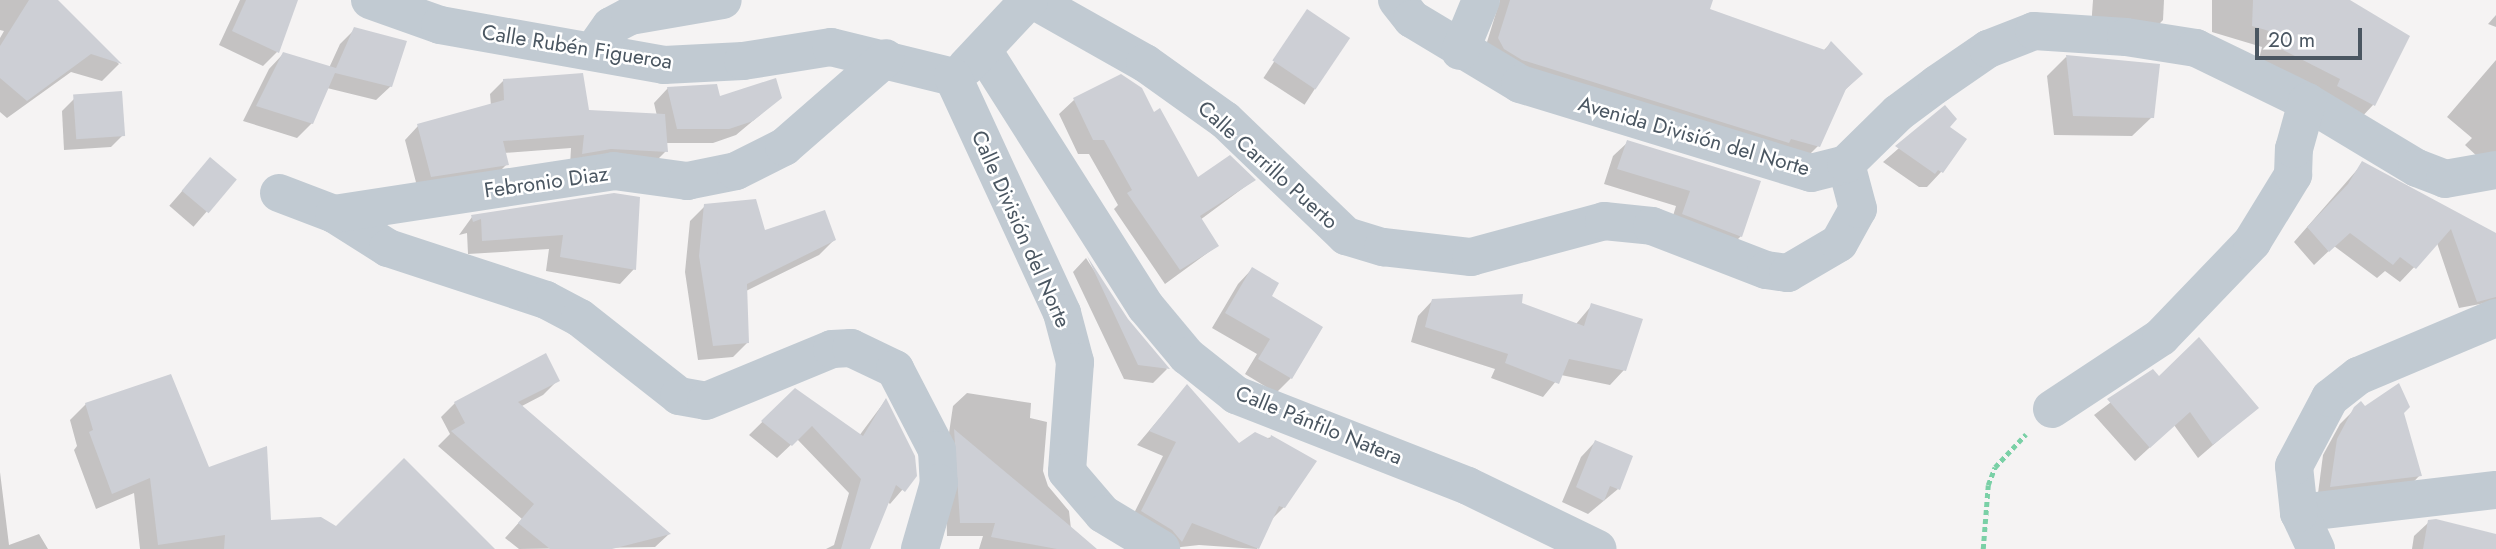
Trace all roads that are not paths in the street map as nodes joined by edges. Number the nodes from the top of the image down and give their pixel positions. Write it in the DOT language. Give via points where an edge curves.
graph roads {
  1 [pos="370,0"];
  2 [pos="723,0"];
  3 [pos="1031,0"];
  4 [pos="1397,0"];
  5 [pos="1481,0"];
  6 [pos="594,50"];
  7 [pos="1460,51"];
  8 [pos="984,52"];
  9 [pos="886,58"];
  10 [pos="953,77"];
  11 [pos="2308,102"];
  12 [pos="1846,164"];
  13 [pos="2496,170"];
  14 [pos="279,193"];
  15 [pos="334,214"];
  16 [pos="2496,318"];
  17 [pos="2052,409"];
  18 [pos="2496,490"];
  19 [pos="2299,513"];
  20 [pos="920,549"];
  21 [pos="1161,549"];
  22 [pos="1598,549"];
  23 [pos="2316,549"];
  1 -- 6 [label="street, Calle Rubén Figueroa" via="440,25"];
  2 -- 6 [label="street" via="630,16 611,26"];
  3 -- 8 [label="street"];
  3 -- 12 [label="street, Calle Carrillo Puerto" via="1145,63 1225,120 1346,236 1383,247 1471,257 1604,221 1652,226 1766,270 1788,273 1839,243 1858,209"];
  4 -- 7 [label="street, Avenida División del Norte" via="1412,19"];
  5 -- 7 [label="street"];
  6 -- 9 [label="street, Calle Rubén Figueroa" via="664,65 743,61 831,47"];
  7 -- 12 [label="street, Avenida División del Norte" via="1520,84 1763,159 1811,173"];
  8 -- 10 [label="street"];
  8 -- 22 [label="street, Calle Pánfilo Natera" via="1146,307 1187,356 1236,395 1468,486"];
  9 -- 10 [label="street, Calle Rubén Figueroa"];
  9 -- 15 [label="street, Febronio Diaz" via="784,147 736,171 687,180 614,171"];
  10 -- 21 [label="street, Calle División del Norte" via="1062,313 1075,362 1067,472 1103,514"];
  11 -- 12 [label="street" via="2196,48 2126,37 2034,31 1988,48 1937,84 1898,113"];
  11 -- 13 [label="street" via="2417,168 2445,179"];
  11 -- 17 [label="street" via="2294,149 2293,175 2252,242 2161,337"];
  14 -- 15 [label="street"];
  15 -- 20 [label="street" via="388,248 546,300 580,318 679,396 706,401 832,349 851,348 895,369 937,450 939,483"];
  16 -- 19 [label="street" via="2358,376 2330,398 2294,466"];
  18 -- 19 [label="street"];
  19 -- 23 [label="street"];
}
